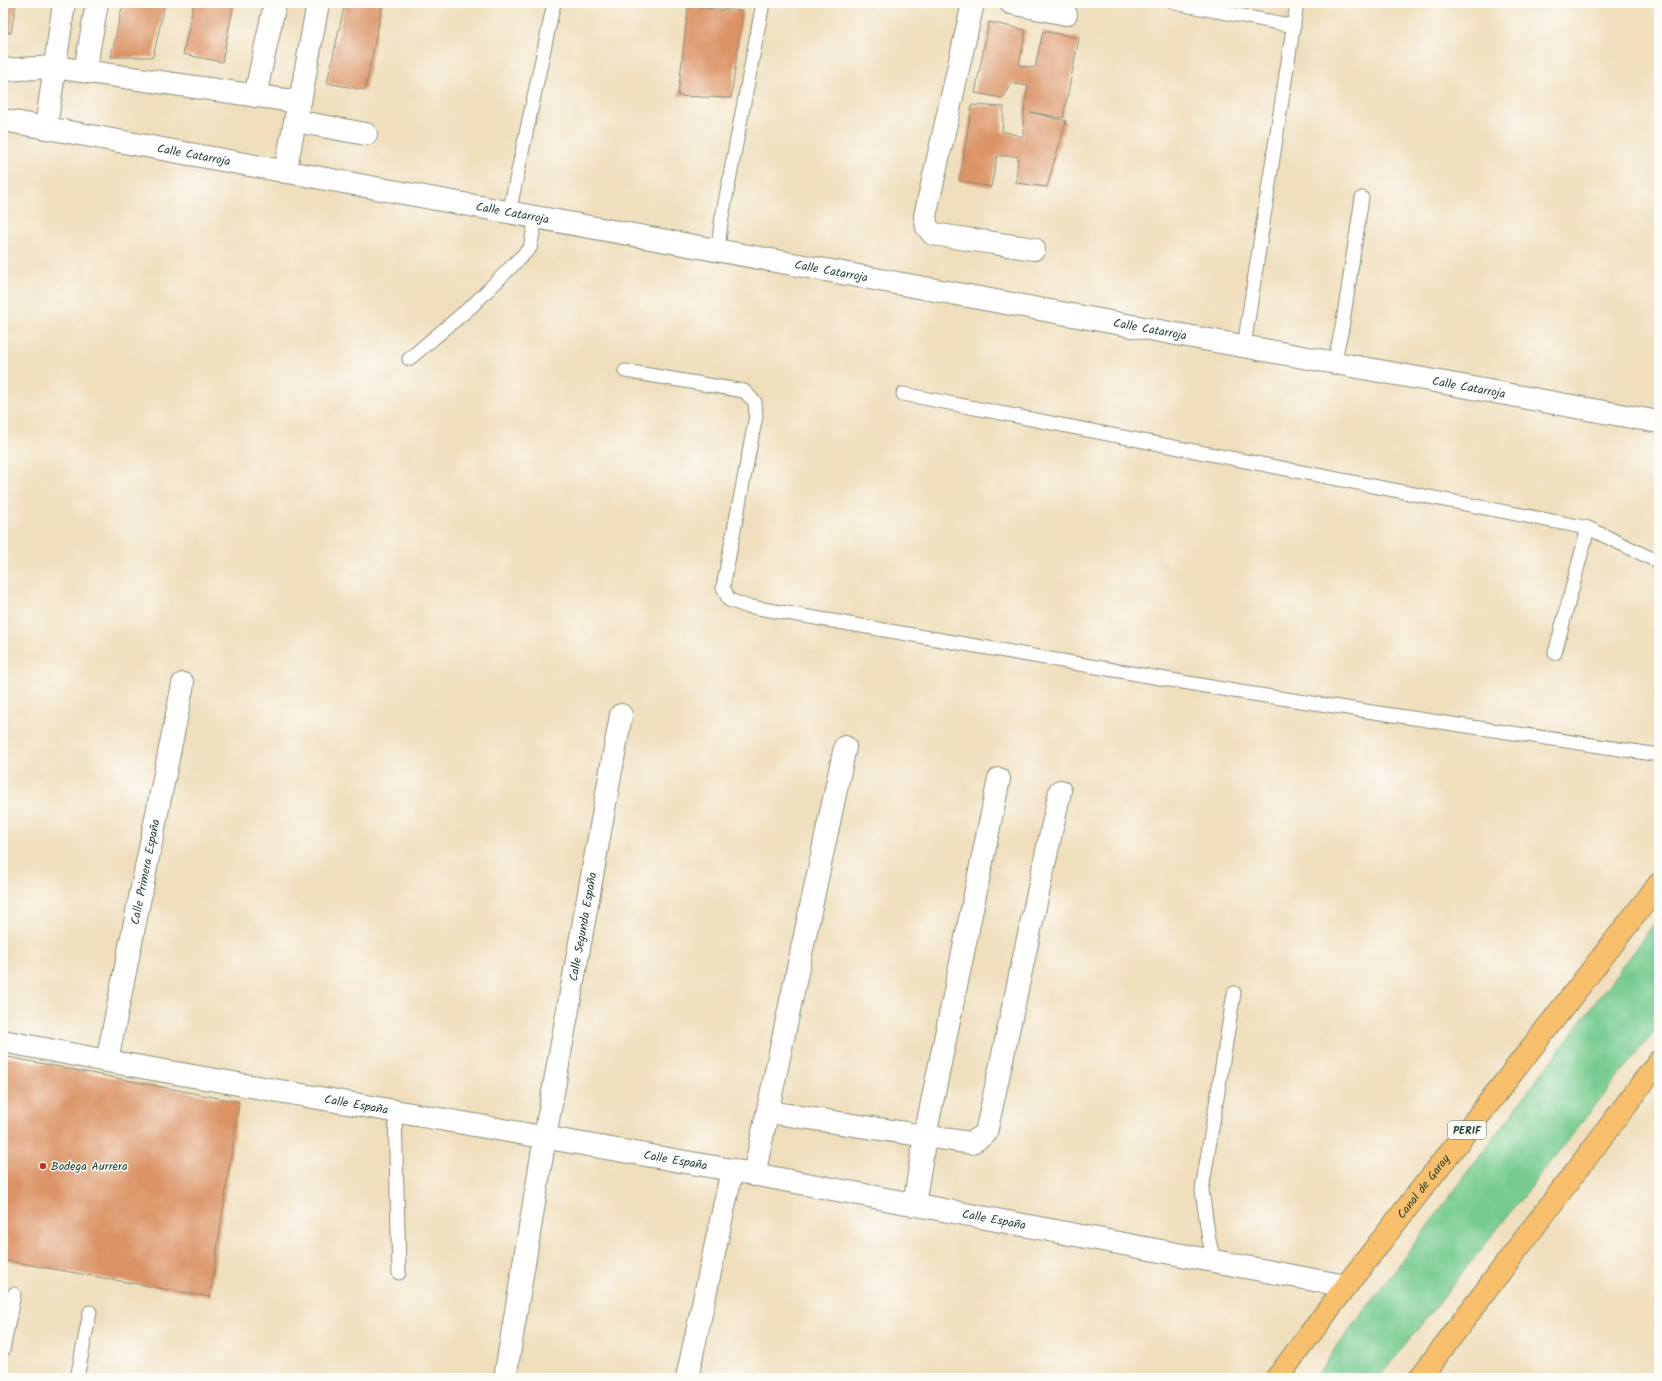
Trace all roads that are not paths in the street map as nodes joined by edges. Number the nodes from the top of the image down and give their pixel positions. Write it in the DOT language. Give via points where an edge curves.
graph roads {
  1 [pos="64,3"];
  2 [pos="97,3"];
  3 [pos="275,3"];
  4 [pos="318,3"];
  5 [pos="554,3"];
  6 [pos="763,3"];
  7 [pos="973,3"];
  8 [pos="1011,3"];
  9 [pos="1175,3"];
  10 [pos="1297,3"];
  11 [pos="1066,14"];
  12 [pos="1294,26"];
  13 [pos="54,67"];
  14 [pos="3,70"];
  15 [pos="85,71"];
  16 [pos="256,96"];
  17 [pos="297,112"];
  18 [pos="3,120"];
  19 [pos="46,128"];
  20 [pos="366,134"];
  21 [pos="285,172"];
  22 [pos="1362,198"];
  23 [pos="509,213"];
  24 [pos="536,218"];
  25 [pos="1034,249"];
  26 [pos="718,251"];
  27 [pos="1244,346"];
  28 [pos="409,359"];
  29 [pos="1334,363"];
  30 [pos="625,371"];
  31 [pos="903,394"];
  32 [pos="1659,422"];
  33 [pos="1588,528"];
  34 [pos="1659,562"];
  35 [pos="1555,654"];
  36 [pos="183,684"];
  37 [pos="621,716"];
  38 [pos="844,747"];
  39 [pos="1659,755"];
  40 [pos="999,779"];
  41 [pos="1060,791"];
  42 [pos="1659,884"];
  43 [pos="1234,993"];
  44 [pos="3,1041"];
  45 [pos="107,1061"];
  46 [pos="1659,1061"];
  47 [pos="394,1111"];
  48 [pos="768,1112"];
  49 [pos="925,1136"];
  50 [pos="545,1137"];
  51 [pos="732,1170"];
  52 [pos="754,1175"];
  53 [pos="914,1205"];
  54 [pos="1214,1260"];
  55 [pos="399,1273"];
  56 [pos="1346,1286"];
  57 [pos="14,1294"];
  58 [pos="90,1312"];
  59 [pos="3,1350"];
  60 [pos="77,1378"];
  61 [pos="505,1378"];
  62 [pos="687,1378"];
  63 [pos="1277,1378"];
  64 [pos="1420,1378"];
  1 -- 13 [label="street"];
  2 -- 15 [label="street"];
  3 -- 16 [label="street"];
  4 -- 17 [label="street"];
  5 -- 23 [label="lane"];
  6 -- 26 [label="lane" via="721,223"];
  7 -- 25 [label="street" via="925,216 926,227 933,234"];
  8 -- 11 [label="street"];
  9 -- 12 [label="lane"];
  10 -- 12 [label="lane"];
  12 -- 27 [label="lane"];
  13 -- 14 [label="street"];
  13 -- 15 [label="street"];
  13 -- 19 [label="street"];
  15 -- 16 [label="street"];
  16 -- 17 [label="street"];
  17 -- 20 [label="street"];
  17 -- 21 [label="street"];
  18 -- 19 [label="street, Calle Catarroja"];
  19 -- 21 [label="street, Calle Catarroja"];
  21 -- 23 [label="street, Calle Catarroja"];
  22 -- 29 [label="lane" via="1342,328"];
  23 -- 24 [label="street, Calle Catarroja"];
  24 -- 26 [label="street, Calle Catarroja"];
  24 -- 28 [label="lane" via="530,248 473,305"];
  26 -- 27 [label="street, Calle Catarroja"];
  27 -- 29 [label="street, Calle Catarroja"];
  29 -- 32 [label="street, Calle Catarroja"];
  30 -- 39 [label="lane" via="744,391 755,402 756,416 723,587 729,600 746,606 1240,692"];
  31 -- 33 [label="lane"];
  33 -- 34 [label="lane"];
  33 -- 35 [label="lane"];
  36 -- 45 [label="street, Calle Primera España"];
  37 -- 50 [label="street, Calle Segunda España"];
  38 -- 48 [label="street"];
  40 -- 49 [label="street"];
  41 -- 49 [label="street" via="986,1133 972,1143"];
  42 -- 56 [label="highway, Canal de Garay / PERIF"];
  43 -- 54 [label="lane" via="1202,1190"];
  44 -- 45 [label="street, Calle España"];
  45 -- 47 [label="street, Calle España"];
  46 -- 64 [label="highway"];
  47 -- 50 [label="street, Calle España"];
  47 -- 55 [label="lane"];
  48 -- 49 [label="street"];
  48 -- 52 [label="street"];
  49 -- 53 [label="street"];
  50 -- 51 [label="street, Calle España"];
  50 -- 61 [label="street, Calle Segunda España"];
  51 -- 52 [label="street, Calle España"];
  51 -- 62 [label="street"];
  52 -- 53 [label="street, Calle España"];
  53 -- 54 [label="street, Calle España"];
  54 -- 56 [label="street, Calle España"];
  56 -- 63 [label="highway, Canal de Garay / PERIF"];
  57 -- 59 [label="lane"];
  58 -- 60 [label="lane"];
}
